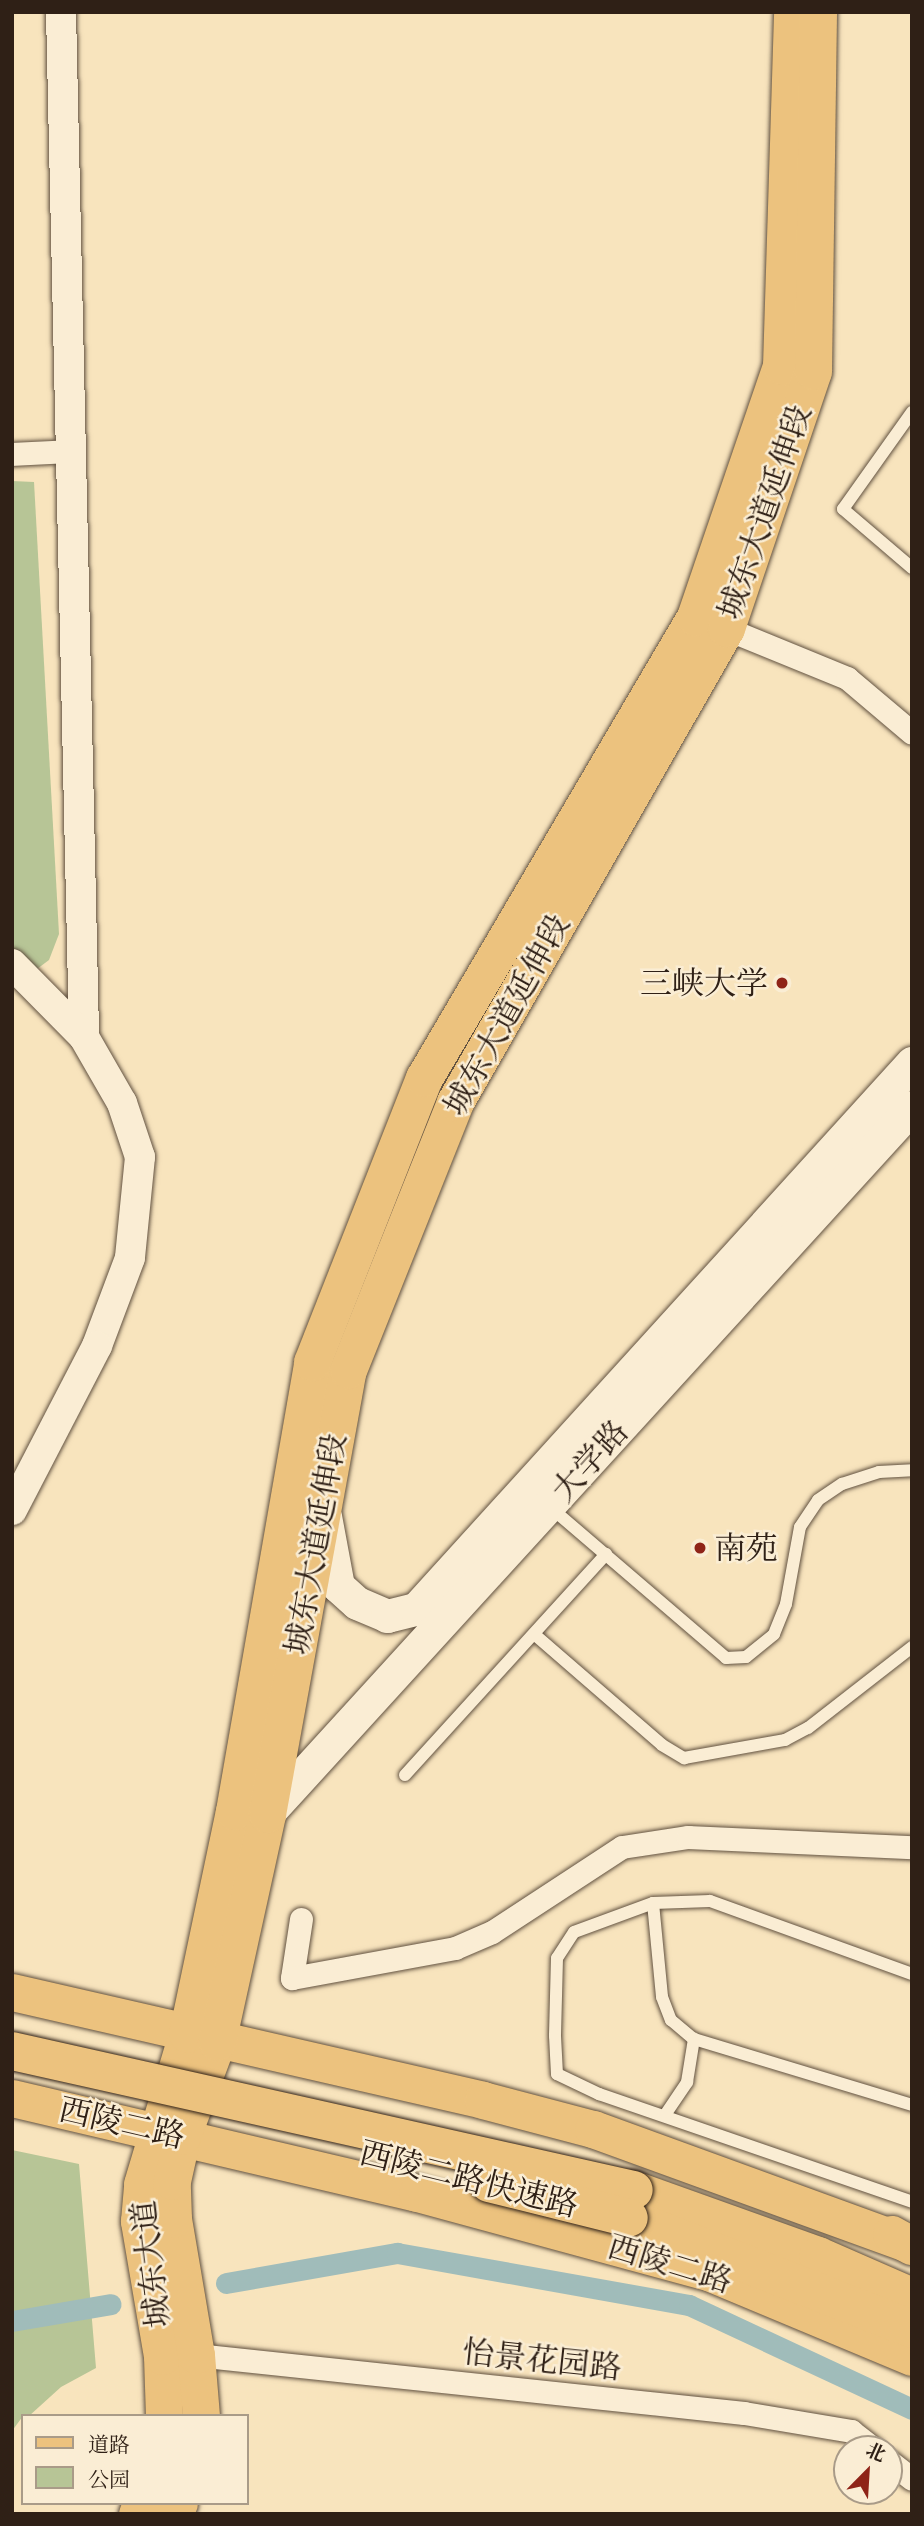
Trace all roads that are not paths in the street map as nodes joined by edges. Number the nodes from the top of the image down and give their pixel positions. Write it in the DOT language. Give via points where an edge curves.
graph roads {
  1 [pos="61,12"];
  2 [pos="792,12"];
  3 [pos="818,12"];
  4 [pos="912,412"];
  5 [pos="72,451"];
  6 [pos="12,454"];
  7 [pos="912,568"];
  8 [pos="711,622"];
  9 [pos="912,733"];
  10 [pos="12,964"];
  11 [pos="84,1037"];
  12 [pos="912,1063"];
  13 [pos="912,1107"];
  14 [pos="912,1470"];
  15 [pos="549,1506"];
  16 [pos="324,1509"];
  17 [pos="12,1510"];
  18 [pos="606,1554"];
  19 [pos="534,1634"];
  20 [pos="912,1647"];
  21 [pos="405,1775"];
  22 [pos="267,1814"];
  23 [pos="912,1847"];
  24 [pos="653,1903"];
  25 [pos="301,1919"];
  26 [pos="912,1974"];
  27 [pos="12,1992"];
  28 [pos="202,2038"];
  29 [pos="694,2039"];
  30 [pos="12,2051"];
  31 [pos="12,2077"];
  32 [pos="12,2098"];
  33 [pos="912,2105"];
  34 [pos="665,2115"];
  35 [pos="169,2133"];
  36 [pos="912,2202"];
  37 [pos="631,2204"];
  38 [pos="905,2242"];
  39 [pos="912,2297"];
  40 [pos="912,2329"];
  41 [pos="196,2355"];
  42 [pos="912,2357"];
  43 [pos="164,2414"];
  44 [pos="201,2414"];
  45 [pos="856,2435"];
  1 -- 5 [label="street"];
  2 -- 8 [label="main road, 城东大道延伸段" via="781,366"];
  3 -- 8 [label="main road, 城东大道延伸段" via="813,371"];
  4 -- 7 [label="lane" via="843,509"];
  5 -- 6 [label="street"];
  5 -- 11 [label="street"];
  8 -- 9 [label="street" via="847,678"];
  8 -- 16 [label="main road, 城东大道延伸段" via="454,1102 348,1370"];
  8 -- 28 [label="main road, 城东大道延伸段" via="424,1078 312,1362 234,1811"];
  10 -- 11 [label="street"];
  11 -- 17 [label="street" via="122,1103 140,1157 130,1258 97,1346"];
  12 -- 16 [label="main road, 大学路" via="416,1609 387,1616 357,1603 338,1586"];
  13 -- 15 [label="main road, 大学路"];
  14 -- 18 [label="lane" via="879,1472 842,1484 818,1500 800,1527 786,1604 774,1634 746,1657 726,1658"];
  15 -- 18 [label="lane"];
  15 -- 22 [label="main road, 大学路" via="386,1677"];
  16 -- 22 [label="main road, 城东大道延伸段"];
  18 -- 19 [label="lane"];
  19 -- 20 [label="lane" via="662,1745 684,1758 785,1740 808,1728"];
  19 -- 21 [label="lane"];
  22 -- 28 [label="main road, 城东大道延伸段"];
  23 -- 25 [label="street" via="688,1837 622,1847 492,1932 455,1948 292,1978"];
  24 -- 26 [label="lane" via="710,1901"];
  24 -- 29 [label="lane" via="662,1997 671,2020"];
  24 -- 34 [label="lane" via="574,1932 557,1958 557,2074 598,2094"];
  27 -- 28 [label="main road"];
  28 -- 35 [label="main road, 城东大道"];
  28 -- 38 [label="main road" via="593,2129"];
  29 -- 33 [label="lane"];
  29 -- 34 [label="lane" via="687,2082"];
  30 -- 37 [label="highway, 西陵二路快速路, bridge"];
  31 -- 37 [label="highway, 西陵二路快速路, bridge" via="403,2161"];
  32 -- 35 [label="main road, 西陵二路"];
  34 -- 36 [label="lane"];
  35 -- 41 [label="main road, 城东大道" via="173,2219"];
  35 -- 42 [label="main road, 西陵二路" via="417,2193 710,2273"];
  35 -- 43 [label="main road, 城东大道" via="142,2184 139,2221 162,2356"];
  37 -- 39 [label="highway, 西陵二路快速路" via="818,2256"];
  37 -- 40 [label="highway, 西陵二路快速路"];
  41 -- 44 [label="main road, 城东大道"];
  41 -- 45 [label="street, 怡景花园路" via="744,2413"];
}
